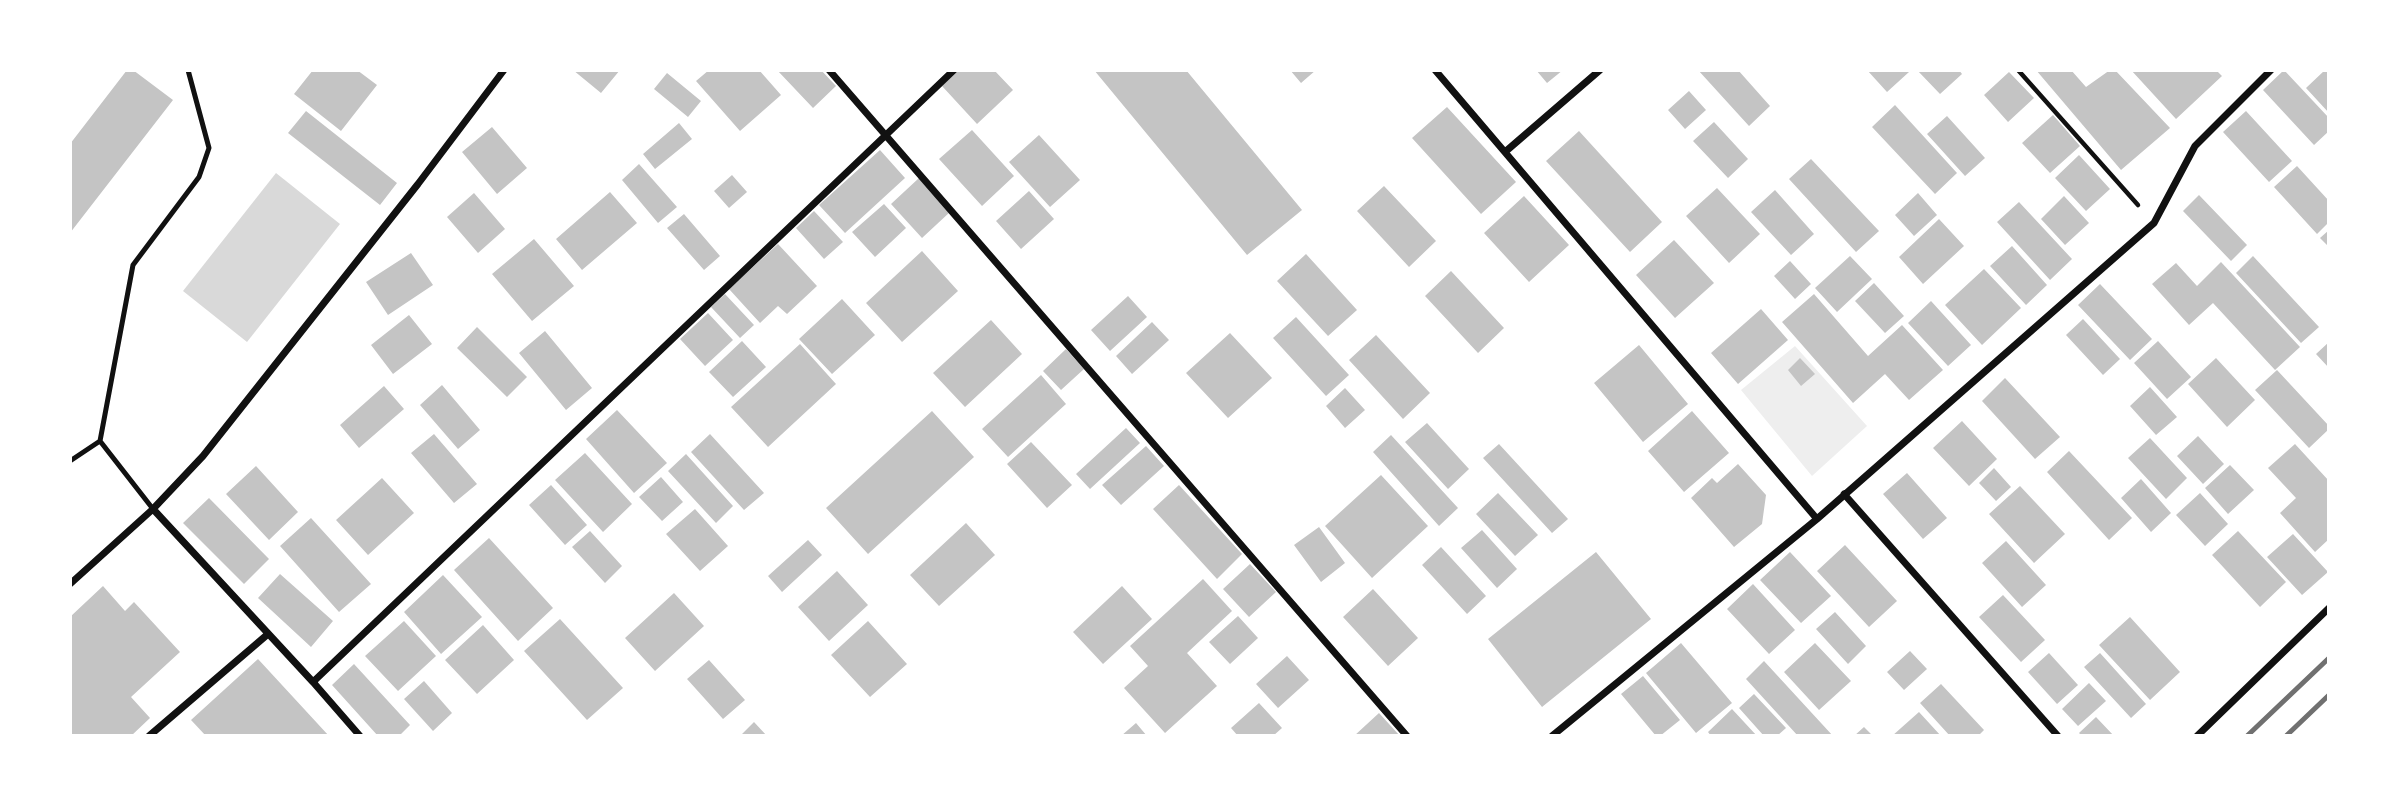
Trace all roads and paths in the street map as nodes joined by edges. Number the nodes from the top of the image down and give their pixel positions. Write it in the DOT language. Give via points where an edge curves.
graph roads {
  1 [pos="188,70"];
  2 [pos="504,70"];
  3 [pos="829,70"];
  4 [pos="954,70"];
  5 [pos="1435,70"];
  6 [pos="1600,70"];
  7 [pos="2018,70"];
  8 [pos="2271,70"];
  9 [pos="887,135"];
  10 [pos="1505,152"];
  11 [pos="2154,223"];
  12 [pos="100,441"];
  13 [pos="70,461"];
  14 [pos="1844,494"];
  15 [pos="153,509"];
  16 [pos="1818,519"];
  17 [pos="70,584"];
  18 [pos="2329,608"];
  19 [pos="268,634"];
  20 [pos="313,682"];
  21 [pos="149,736"];
  22 [pos="360,736"];
  23 [pos="1407,736"];
  24 [pos="1552,736"];
  25 [pos="2058,736"];
  26 [pos="2197,736"];
  1 -- 12 [label="lane" via="209,148 199,177 133,265"];
  2 -- 15 [label="street" via="203,456"];
  3 -- 9 [label="street"];
  4 -- 9 [label="street"];
  5 -- 10 [label="street"];
  6 -- 10 [label="street"];
  7 -- 11 [label="path"];
  8 -- 11 [label="street" via="2195,145"];
  9 -- 20 [label="street"];
  9 -- 23 [label="street"];
  10 -- 16 [label="street"];
  11 -- 14 [label="street"];
  12 -- 13 [label="lane"];
  12 -- 15 [label="lane"];
  14 -- 16 [label="street"];
  14 -- 25 [label="street"];
  15 -- 17 [label="street"];
  15 -- 19 [label="street"];
  16 -- 24 [label="street"];
  18 -- 26 [label="street"];
  19 -- 20 [label="street"];
  19 -- 21 [label="street"];
  20 -- 22 [label="street"];
}
